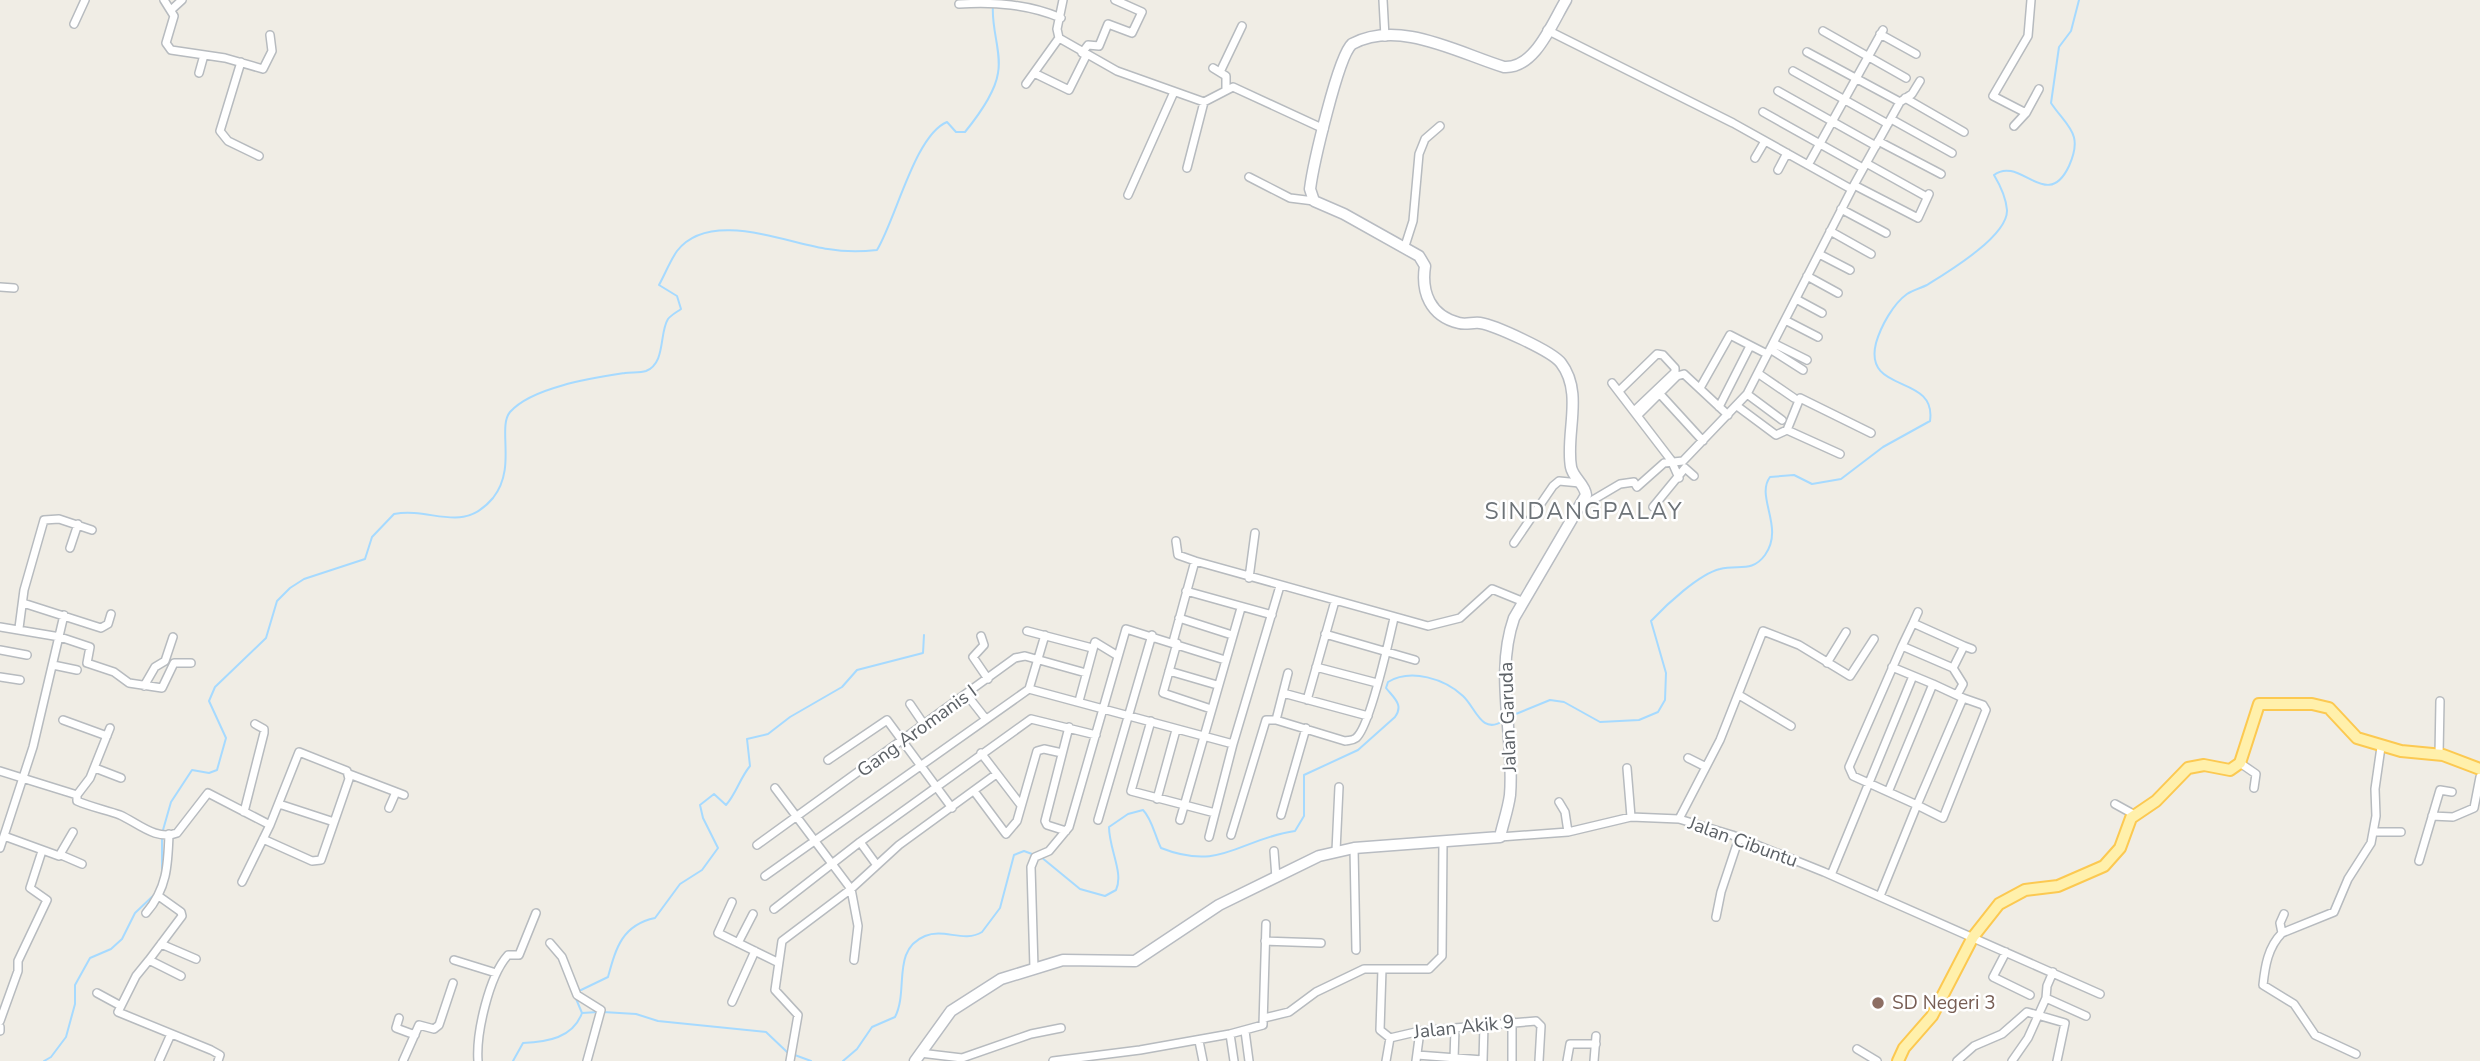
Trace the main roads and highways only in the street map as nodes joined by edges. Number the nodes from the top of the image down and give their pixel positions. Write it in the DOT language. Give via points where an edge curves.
graph roads {
  1 [pos="2480,769"];
  2 [pos="1898,1061"];
  1 -- 2 [label="main road" via="2439,755 2381,747 2351,734 2329,708 2263,702 2255,707 2240,763 2230,770 2193,766 2136,815 2124,831 2120,848 2104,866 2058,886 2025,890 2000,904 1973,937 1932,1016"];
}
